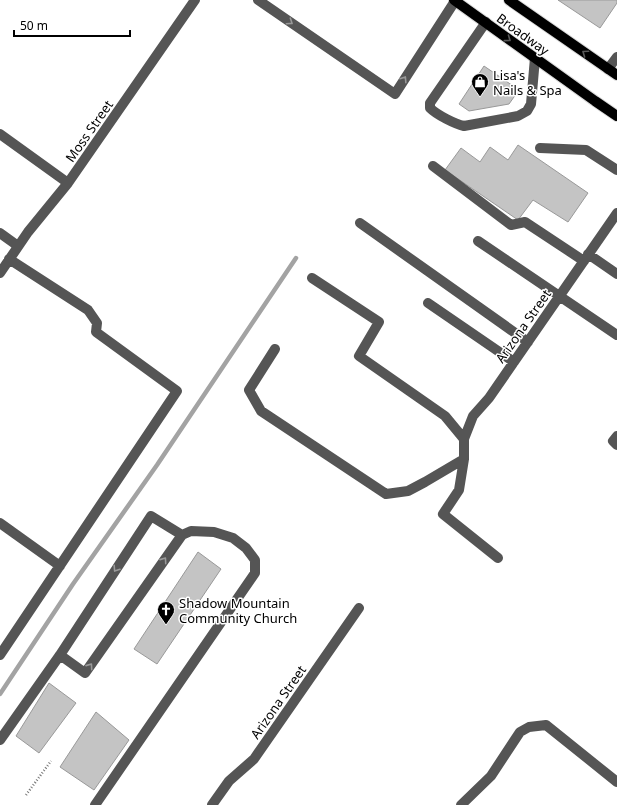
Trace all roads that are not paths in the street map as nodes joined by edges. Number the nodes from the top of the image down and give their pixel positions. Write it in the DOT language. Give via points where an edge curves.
graph roads {
  1 [pos="195,0"];
  2 [pos="258,0"];
  3 [pos="454,0"];
  4 [pos="509,0"];
  5 [pos="486,22"];
  6 [pos="535,58"];
  7 [pos="617,58"];
  8 [pos="608,69"];
  9 [pos="617,75"];
  10 [pos="617,116"];
  11 [pos="0,134"];
  12 [pos="540,148"];
  13 [pos="433,166"];
  14 [pos="617,170"];
  15 [pos="68,183"];
  16 [pos="617,213"];
  17 [pos="360,223"];
  18 [pos="0,233"];
  19 [pos="478,242"];
  20 [pos="18,246"];
  21 [pos="586,258"];
  22 [pos="9,259"];
  23 [pos="0,273"];
  24 [pos="617,274"];
  25 [pos="312,278"];
  26 [pos="560,296"];
  27 [pos="428,303"];
  28 [pos="617,336"];
  29 [pos="528,342"];
  30 [pos="275,349"];
  31 [pos="514,362"];
  32 [pos="617,436"];
  33 [pos="464,439"];
  34 [pos="617,445"];
  35 [pos="464,458"];
  36 [pos="0,523"];
  37 [pos="182,536"];
  38 [pos="498,558"];
  39 [pos="60,566"];
  40 [pos="359,608"];
  41 [pos="0,655"];
  42 [pos="60,655"];
  43 [pos="0,740"];
  44 [pos="617,782"];
  45 [pos="95,805"];
  46 [pos="212,805"];
  47 [pos="461,805"];
  1 -- 15 [label="street, Moss Street"];
  2 -- 3 [label="street, one-way" via="395,94"];
  3 -- 5 [label="main road, Broadway"];
  8 -- 4 [label="main road, Broadway, one-way"];
  5 -- 6 [label="main road, Broadway, one-way"];
  5 -- 6 [label="street" via="430,103 433,112 464,126 518,116 531,104"];
  6 -- 10 [label="main road, Broadway"];
  7 -- 8 [label="street"];
  8 -- 9 [label="main road, Broadway"];
  11 -- 15 [label="street"];
  12 -- 14 [label="street" via="586,150"];
  13 -- 21 [label="street" via="511,225 525,222"];
  15 -- 20 [label="street, Moss Street"];
  16 -- 21 [label="street, Arizona Street"];
  17 -- 29 [label="street"];
  18 -- 20 [label="street"];
  19 -- 26 [label="street"];
  20 -- 22 [label="street, Moss Street"];
  21 -- 24 [label="street"];
  21 -- 26 [label="street, Arizona Street"];
  22 -- 23 [label="street, Moss Street"];
  22 -- 39 [label="street" via="88,310 97,322 96,332 178,391"];
  25 -- 33 [label="street" via="379,322 358,356 445,416"];
  26 -- 28 [label="street"];
  26 -- 29 [label="street, Arizona Street"];
  27 -- 31 [label="street"];
  29 -- 31 [label="street, Arizona Street"];
  30 -- 35 [label="street" via="249,390 261,411 386,494 408,491"];
  31 -- 33 [label="street, Arizona Street" via="474,416"];
  32 -- 34 [label="street" via="613,441"];
  33 -- 35 [label="street, Arizona Street"];
  35 -- 38 [label="street, Arizona Street" via="459,490 443,514"];
  36 -- 39 [label="street"];
  42 -- 37 [label="street, one-way" via="85,673"];
  37 -- 42 [label="street, one-way" via="152,516"];
  37 -- 45 [label="street" via="191,531 214,532 233,538 246,548 255,560 255,573"];
  39 -- 41 [label="street"];
  40 -- 46 [label="street, Arizona Street" via="254,758 229,781"];
  42 -- 43 [label="street"];
  44 -- 47 [label="street" via="546,725 529,727 520,732 491,776"];
}
